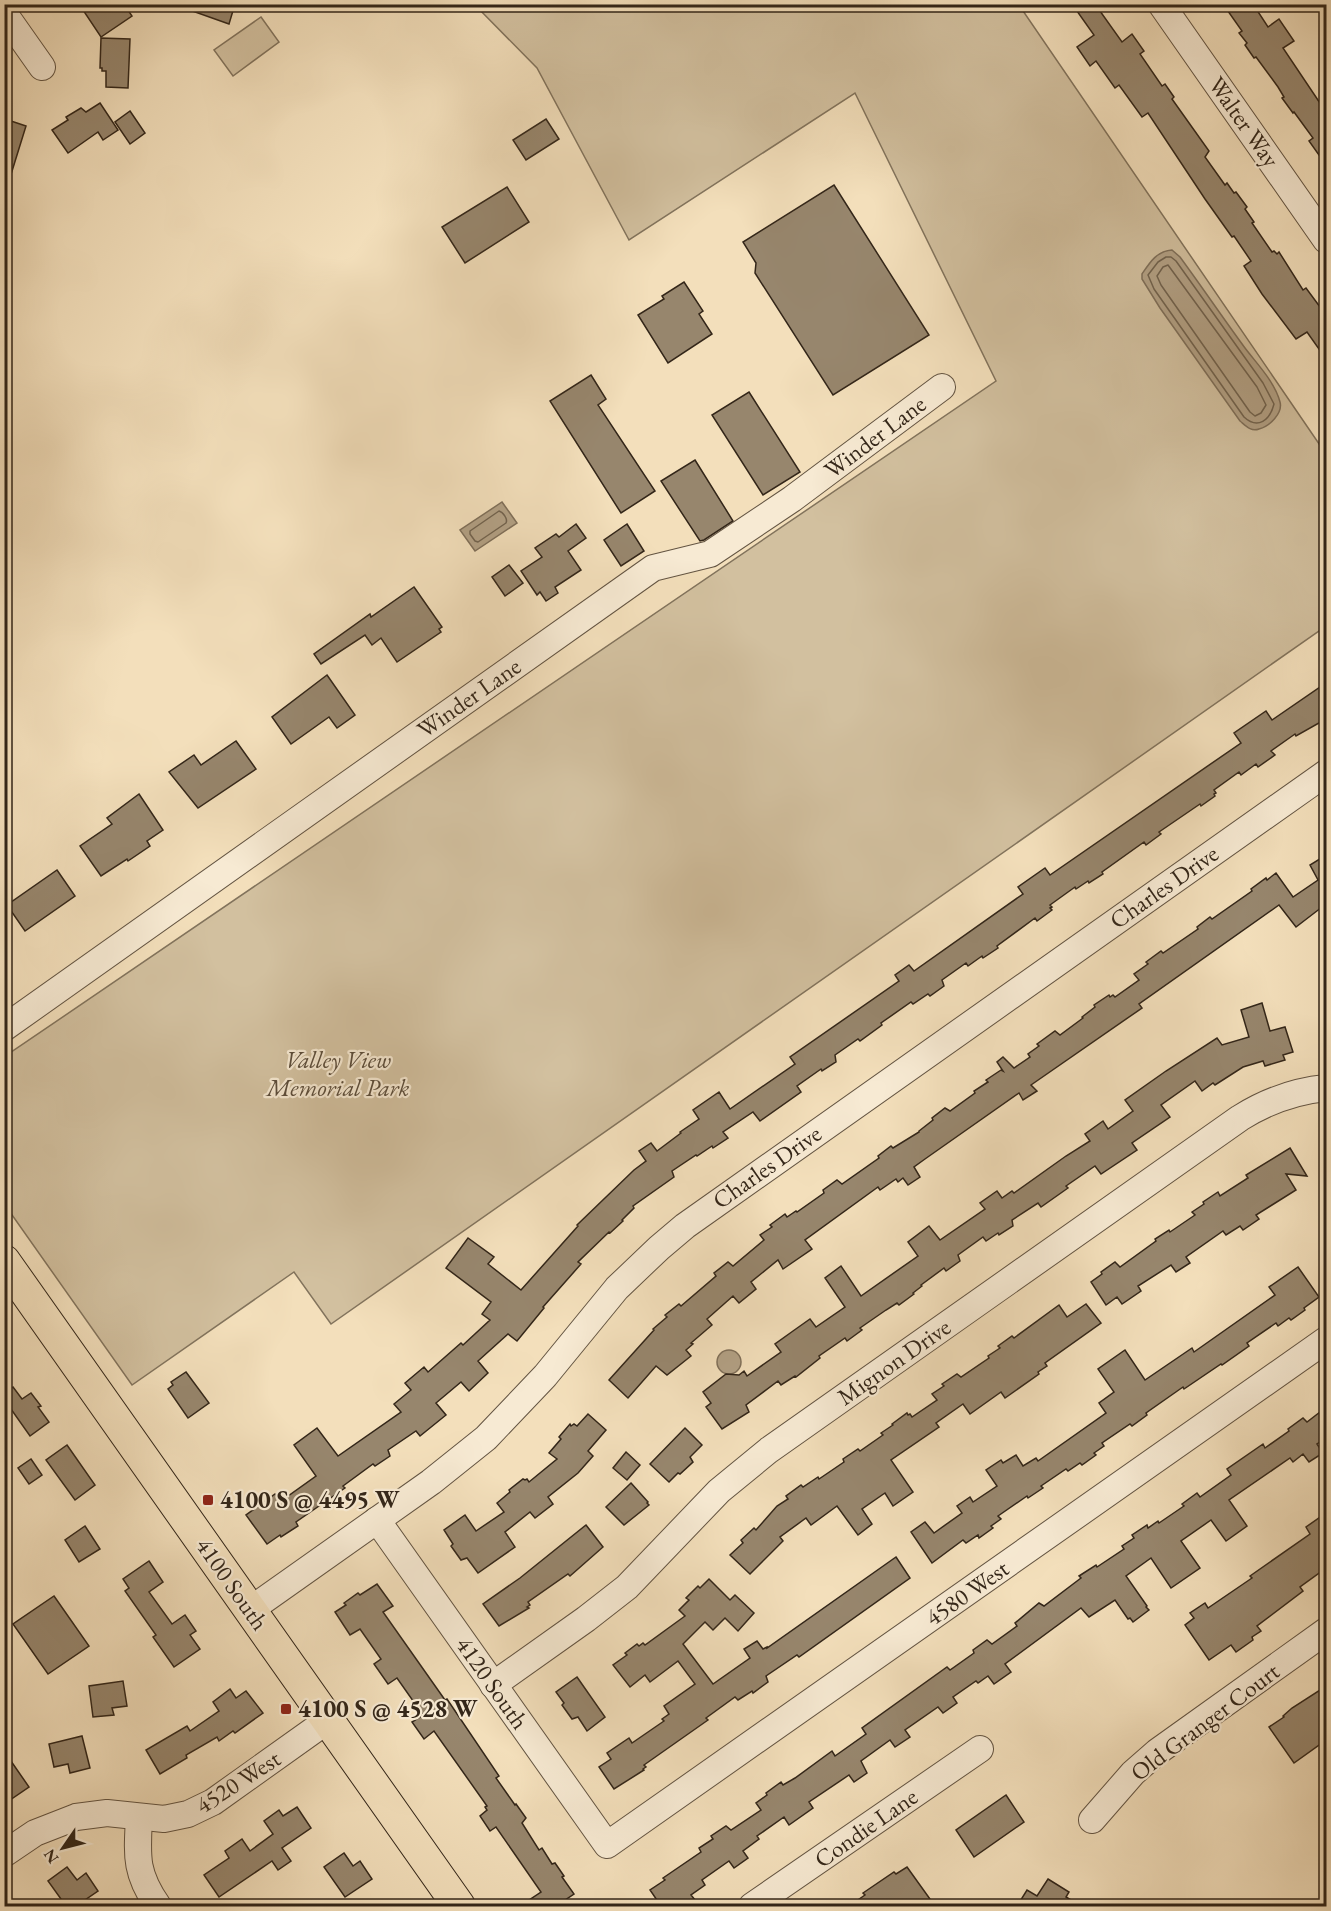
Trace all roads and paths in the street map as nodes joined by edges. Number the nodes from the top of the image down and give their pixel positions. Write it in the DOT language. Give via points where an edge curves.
graph roads {
  1 [pos="1161,4"];
  2 [pos="4,13"];
  3 [pos="42,67"];
  4 [pos="1326,240"];
  5 [pos="942,387"];
  6 [pos="1326,773"];
  7 [pos="4,1028"];
  8 [pos="1326,1088"];
  9 [pos="4,1261"];
  10 [pos="1326,1340"];
  11 [pos="377,1520"];
  12 [pos="250,1610"];
  13 [pos="1326,1633"];
  14 [pos="493,1685"];
  15 [pos="328,1720"];
  16 [pos="980,1749"];
  17 [pos="139,1818"];
  18 [pos="1092,1820"];
  19 [pos="607,1845"];
  20 [pos="4,1854"];
  21 [pos="158,1906"];
  22 [pos="459,1906"];
  23 [pos="752,1906"];
  1 -- 4 [label="street, Walter Way"];
  2 -- 3 [label="street"];
  5 -- 7 [label="street, Winder Lane" via="710,554 653,568"];
  6 -- 11 [label="street, Charles Drive" via="685,1226 617,1288 538,1384 486,1438"];
  8 -- 14 [label="street, Mignon Drive" via="1281,1097 1246,1114 769,1450 719,1491 627,1587"];
  9 -- 12 [label="main road, 4100 South"];
  10 -- 19 [label="street, 4580 West"];
  11 -- 12 [label="street, Charles Drive"];
  11 -- 14 [label="street, 4120 South"];
  12 -- 15 [label="main road, 4100 South"];
  13 -- 18 [label="street, Old Granger Court" via="1157,1752"];
  14 -- 19 [label="street, 4120 South"];
  15 -- 17 [label="street, 4520 West" via="201,1809 177,1817"];
  15 -- 22 [label="main road, 4100 South"];
  16 -- 23 [label="street, Condie Lane"];
  17 -- 20 [label="street, 4520 West" via="76,1816 35,1833"];
  17 -- 21 [label="street" via="139,1867"];
}
